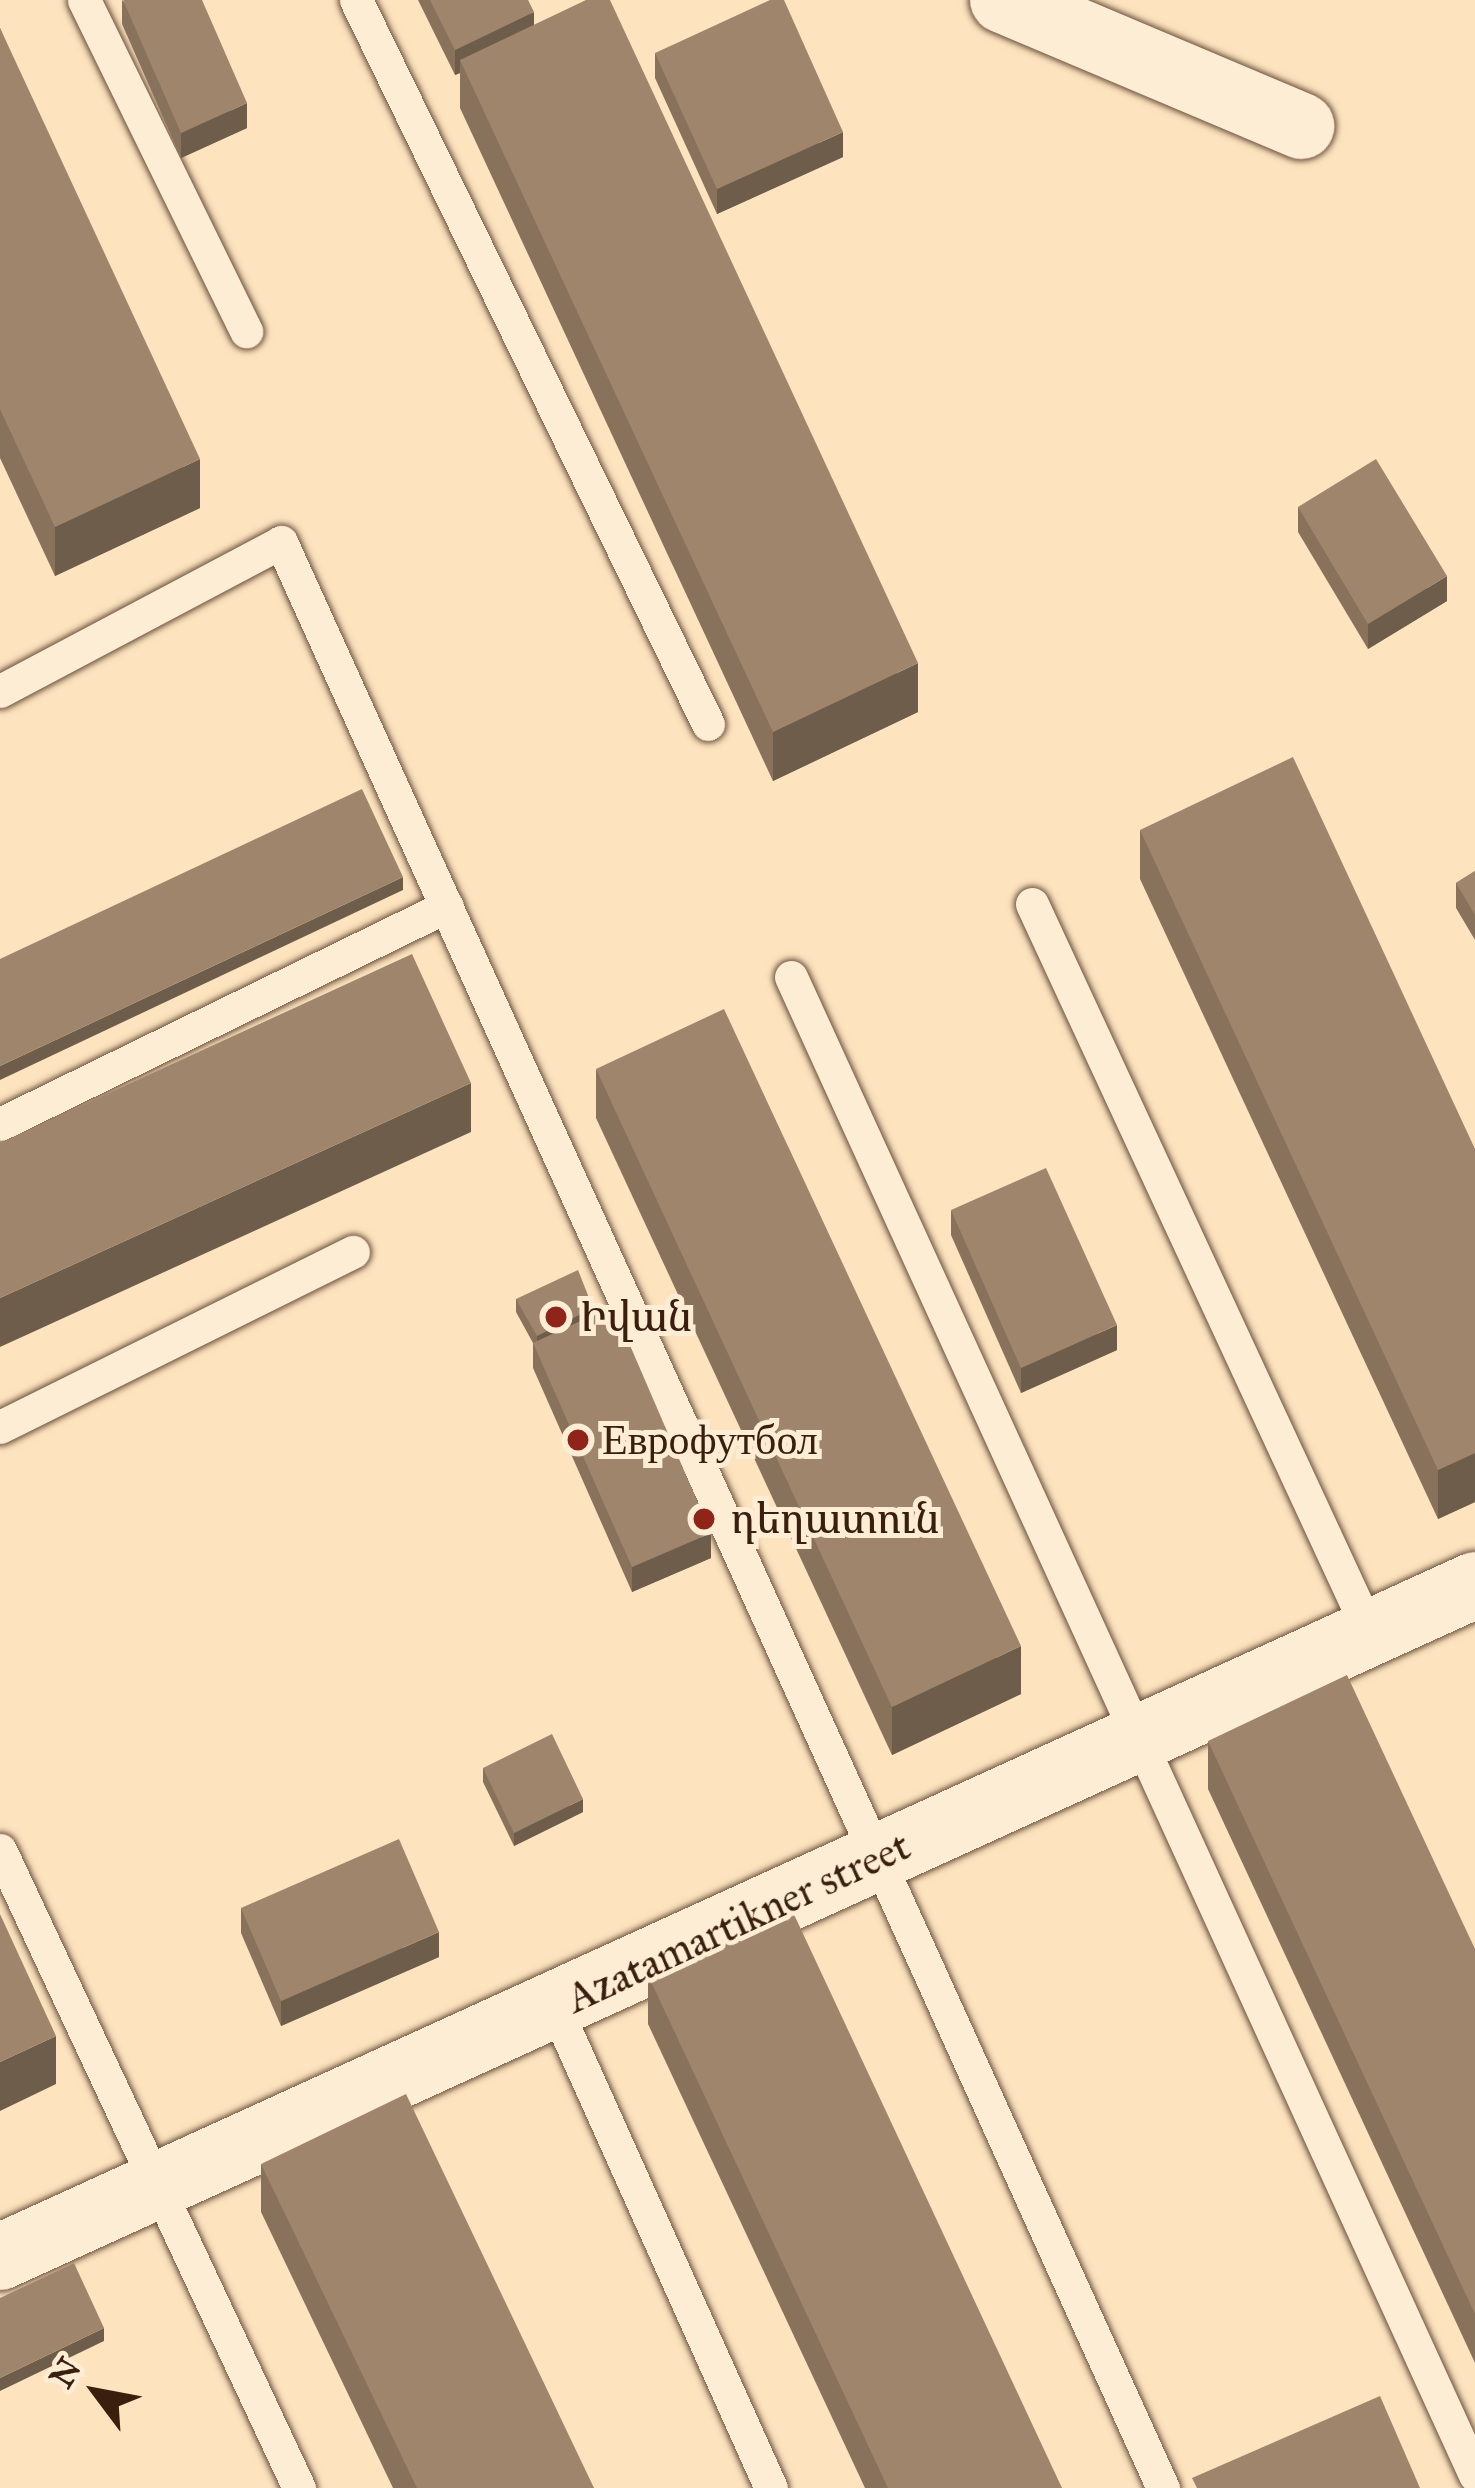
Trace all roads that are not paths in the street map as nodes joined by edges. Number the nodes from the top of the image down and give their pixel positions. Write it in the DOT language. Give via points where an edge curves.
graph roads {
  1 [pos="84,0"];
  2 [pos="356,0"];
  3 [pos="1003,0"];
  4 [pos="1301,126"];
  5 [pos="246,331"];
  6 [pos="0,691"];
  7 [pos="708,724"];
  8 [pos="1032,904"];
  9 [pos="446,906"];
  10 [pos="791,977"];
  11 [pos="0,1124"];
  12 [pos="353,1252"];
  13 [pos="0,1427"];
  14 [pos="1475,1585"];
  15 [pos="1370,1631"];
  16 [pos="1137,1738"];
  17 [pos="0,1850"];
  18 [pos="878,1857"];
  19 [pos="555,2007"];
  20 [pos="158,2186"];
  21 [pos="0,2257"];
  22 [pos="1475,2475"];
  23 [pos="299,2488"];
  24 [pos="771,2488"];
  25 [pos="1163,2488"];
  1 -- 5 [label="lane"];
  2 -- 7 [label="lane"];
  3 -- 4 [label="street"];
  6 -- 9 [label="lane" via="281,542"];
  8 -- 15 [label="lane"];
  9 -- 11 [label="lane"];
  9 -- 18 [label="lane"];
  10 -- 16 [label="lane"];
  12 -- 13 [label="lane"];
  14 -- 15 [label="street, Azatamartikner street"];
  15 -- 16 [label="street, Azatamartikner street"];
  16 -- 18 [label="street, Azatamartikner street"];
  16 -- 22 [label="lane"];
  17 -- 20 [label="lane"];
  18 -- 19 [label="street, Azatamartikner street"];
  18 -- 25 [label="lane"];
  19 -- 20 [label="street, Azatamartikner street"];
  19 -- 24 [label="lane"];
  20 -- 21 [label="street, Azatamartikner street"];
  20 -- 23 [label="lane"];
}
